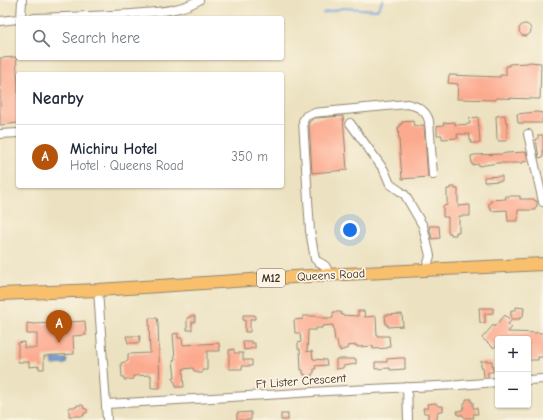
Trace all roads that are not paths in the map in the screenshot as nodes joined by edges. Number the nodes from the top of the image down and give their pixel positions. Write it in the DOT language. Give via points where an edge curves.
graph roads {
  1 [pos="22,0"];
  2 [pos="199,0"];
  3 [pos="21,16"];
  4 [pos="83,16"];
  5 [pos="16,19"];
  6 [pos="0,22"];
  7 [pos="350,123"];
  8 [pos="16,132"];
  9 [pos="0,134"];
  10 [pos="528,134"];
  11 [pos="433,175"];
  12 [pos="543,202"];
  13 [pos="543,264"];
  14 [pos="426,270"];
  15 [pos="324,275"];
  16 [pos="98,290"];
  17 [pos="0,294"];
  18 [pos="543,378"];
  19 [pos="531,380"];
  20 [pos="495,382"];
  21 [pos="407,388"];
  22 [pos="106,404"];
  23 [pos="107,420"];
  24 [pos="408,420"];
  1 -- 3 [label="street"];
  2 -- 4 [label="street" via="158,12"];
  5 -- 6 [label="street"];
  7 -- 14 [label="street" via="384,170 390,184 405,195 423,226 430,256"];
  8 -- 9 [label="street"];
  10 -- 12 [label="street"];
  11 -- 15 [label="street" via="428,115 419,107 407,104 313,113 306,116 303,121 311,238 315,259 327,269"];
  13 -- 14 [label="highway, Queens Road / M12"];
  14 -- 15 [label="highway, Queens Road / M12"];
  15 -- 16 [label="highway, Queens Road / M12"];
  16 -- 17 [label="highway, Queens Road / M12"];
  16 -- 22 [label="street"];
  18 -- 19 [label="street"];
  20 -- 21 [label="street, Ft Lister Crescent"];
  21 -- 22 [label="street, Ft Lister Crescent" via="327,390"];
  21 -- 24 [label="street"];
  22 -- 23 [label="street"];
}
